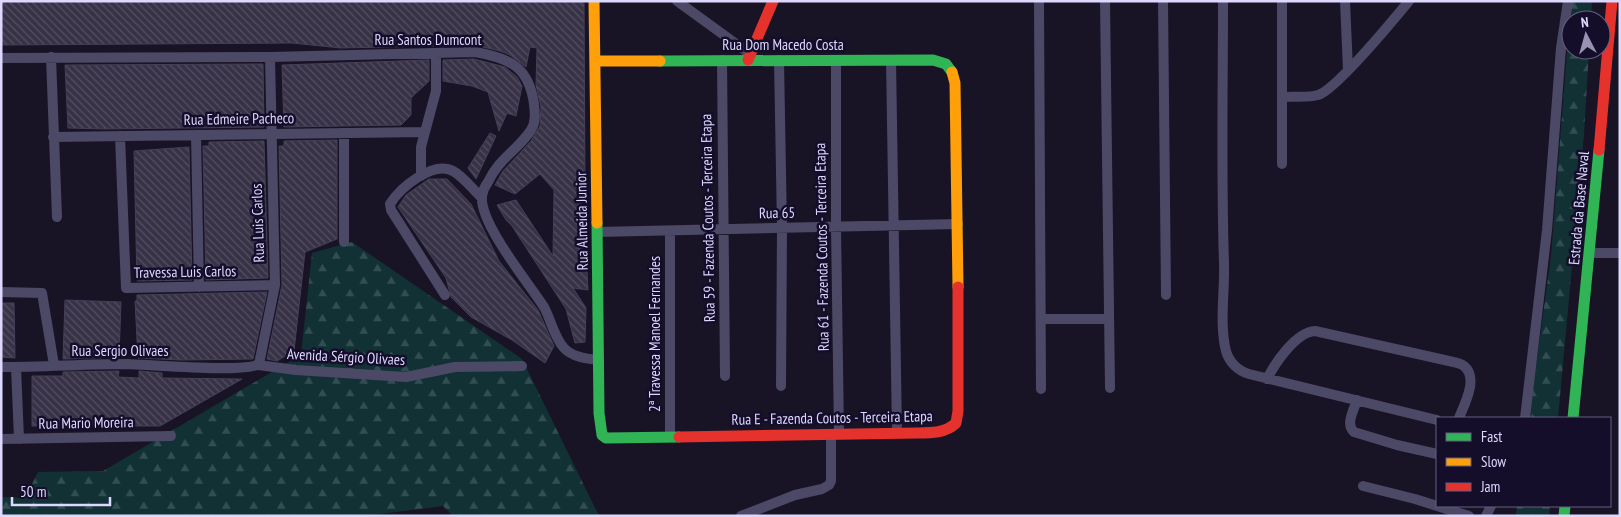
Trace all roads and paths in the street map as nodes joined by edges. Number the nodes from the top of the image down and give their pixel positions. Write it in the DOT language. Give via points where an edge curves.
graph roads {
  1 [pos="594,1"];
  2 [pos="677,1"];
  3 [pos="773,1"];
  4 [pos="1039,1"];
  5 [pos="1105,1"];
  6 [pos="1163,1"];
  7 [pos="1223,1"];
  8 [pos="1282,1"];
  9 [pos="1345,1"];
  10 [pos="1409,1"];
  11 [pos="1568,1"];
  12 [pos="1612,1"];
  13 [pos="436,53"];
  14 [pos="51,57"];
  15 [pos="270,57"];
  16 [pos="749,57"];
  17 [pos="1,58"];
  18 [pos="722,60"];
  19 [pos="780,60"];
  20 [pos="836,60"];
  21 [pos="891,60"];
  22 [pos="595,61"];
  23 [pos="1348,70"];
  24 [pos="955,83"];
  25 [pos="1283,97"];
  26 [pos="425,132"];
  27 [pos="344,133"];
  28 [pos="271,134"];
  29 [pos="196,135"];
  30 [pos="120,136"];
  31 [pos="53,138"];
  32 [pos="1282,164"];
  33 [pos="421,176"];
  34 [pos="482,198"];
  35 [pos="57,217"];
  36 [pos="958,224"];
  37 [pos="894,225"];
  38 [pos="836,227"];
  39 [pos="782,228"];
  40 [pos="724,229"];
  41 [pos="670,230"];
  42 [pos="597,232"];
  43 [pos="344,242"];
  44 [pos="1590,253"];
  45 [pos="1620,254"];
  46 [pos="275,285"];
  47 [pos="199,288"];
  48 [pos="1,292"];
  49 [pos="445,295"];
  50 [pos="1166,295"];
  51 [pos="1041,319"];
  52 [pos="1108,319"];
  53 [pos="599,360"];
  54 [pos="54,365"];
  55 [pos="258,365"];
  56 [pos="1,366"];
  57 [pos="16,366"];
  58 [pos="522,366"];
  59 [pos="725,376"];
  60 [pos="1267,379"];
  61 [pos="781,386"];
  62 [pos="1110,388"];
  63 [pos="1041,389"];
  64 [pos="1357,400"];
  65 [pos="1459,417"];
  66 [pos="1525,417"];
  67 [pos="1573,417"];
  68 [pos="1436,420"];
  69 [pos="897,433"];
  70 [pos="835,435"];
  71 [pos="171,436"];
  72 [pos="606,438"];
  73 [pos="670,438"];
  74 [pos="1,439"];
  75 [pos="19,439"];
  76 [pos="1436,454"];
  77 [pos="1362,486"];
  78 [pos="1436,506"];
  79 [pos="1440,507"];
  80 [pos="756,512"];
  81 [pos="741,516"];
  82 [pos="1468,516"];
  1 -- 22 [label="street, Rua Almeida Junior"];
  2 -- 16 [label="street"];
  3 -- 16 [label="street"];
  4 -- 51 [label="street"];
  5 -- 52 [label="street"];
  6 -- 50 [label="street"];
  7 -- 60 [label="street" via="1225,341 1230,360 1242,372"];
  8 -- 25 [label="street"];
  9 -- 23 [label="street"];
  10 -- 23 [label="street"];
  11 -- 66 [label="street" via="1561,48 1547,230"];
  12 -- 44 [label="street, Estrada da Base Naval"];
  13 -- 15 [label="street, Rua Santos Dumcont"];
  13 -- 26 [label="street" via="436,91"];
  13 -- 34 [label="street, Rua Santos Dumcont" via="475,52 502,58 520,69 532,88 534,124 492,172"];
  14 -- 15 [label="street, Rua Santos Dumcont"];
  14 -- 17 [label="street, Rua Santos Dumcont"];
  14 -- 31 [label="street"];
  15 -- 28 [label="street, Rua Luis Carlos"];
  16 -- 18 [label="street, Rua Dom Macedo Costa"];
  16 -- 19 [label="street, Rua Dom Macedo Costa"];
  18 -- 22 [label="street, Rua Dom Macedo Costa"];
  18 -- 40 [label="street, Rua 59 - Fazenda Coutos - Terceira Etapa"];
  19 -- 20 [label="street, Rua Dom Macedo Costa"];
  19 -- 39 [label="street"];
  20 -- 21 [label="street, Rua Dom Macedo Costa"];
  20 -- 38 [label="street, Rua 61 - Fazenda Coutos - Terceira Etapa"];
  21 -- 24 [label="street, Rua Dom Macedo Costa" via="948,63 954,72"];
  21 -- 37 [label="street"];
  22 -- 42 [label="street, Rua Almeida Junior"];
  23 -- 25 [label="street" via="1320,94"];
  24 -- 36 [label="street, Rua E - Fazenda Coutos - Terceira Etapa"];
  25 -- 32 [label="street"];
  26 -- 27 [label="street, Rua Edmeire Pacheco"];
  26 -- 33 [label="street" via="420,157"];
  27 -- 28 [label="street, Rua Edmeire Pacheco"];
  27 -- 43 [label="street"];
  28 -- 29 [label="street, Rua Edmeire Pacheco"];
  28 -- 46 [label="street, Rua Luis Carlos"];
  29 -- 30 [label="street, Rua Edmeire Pacheco"];
  29 -- 47 [label="street"];
  30 -- 31 [label="street, Rua Edmeire Pacheco"];
  30 -- 47 [label="street, Travessa Luis Carlos" via="126,288"];
  31 -- 35 [label="street"];
  33 -- 34 [label="street" via="438,168 453,171"];
  33 -- 49 [label="street" via="390,206"];
  34 -- 53 [label="street" via="493,230 545,309 563,347 580,358"];
  36 -- 37 [label="street, Rua 65"];
  36 -- 69 [label="street, Rua E - Fazenda Coutos - Terceira Etapa" via="957,420 954,426 943,431"];
  37 -- 38 [label="street, Rua 65"];
  37 -- 69 [label="street"];
  38 -- 39 [label="street, Rua 65"];
  38 -- 70 [label="street, Rua 61 - Fazenda Coutos - Terceira Etapa"];
  39 -- 40 [label="street, Rua 65"];
  39 -- 61 [label="street"];
  40 -- 41 [label="street, Rua 65"];
  40 -- 59 [label="street, Rua 59 - Fazenda Coutos - Terceira Etapa"];
  41 -- 42 [label="street, Rua 65"];
  41 -- 73 [label="street, 2ª Travessa Manoel Fernandes"];
  42 -- 53 [label="street, Rua Almeida Junior"];
  44 -- 45 [label="street"];
  44 -- 67 [label="street, Estrada da Base Naval"];
  46 -- 47 [label="street, Travessa Luis Carlos"];
  46 -- 55 [label="street, Rua Luis Carlos"];
  48 -- 54 [label="street" via="42,293"];
  51 -- 52 [label="street"];
  51 -- 63 [label="street"];
  52 -- 62 [label="street"];
  53 -- 72 [label="street, Rua Almeida Junior" via="599,420"];
  54 -- 55 [label="street, Rua Sergio Olivaes"];
  54 -- 57 [label="street, Rua Sergio Olivaes"];
  55 -- 58 [label="street, Avenida Sérgio Olivaes" via="406,377 455,366"];
  56 -- 57 [label="street, Rua Sergio Olivaes"];
  57 -- 75 [label="street"];
  60 -- 64 [label="street"];
  60 -- 65 [label="street" via="1293,343 1314,331 1464,366 1470,376 1470,384"];
  64 -- 68 [label="street"];
  64 -- 76 [label="street" via="1350,424 1354,432"];
  69 -- 70 [label="street, Rua E - Fazenda Coutos - Terceira Etapa"];
  70 -- 73 [label="street, Rua E - Fazenda Coutos - Terceira Etapa"];
  70 -- 80 [label="street, Rua 61 - Fazenda Coutos - Terceira Etapa" via="829,485"];
  71 -- 75 [label="street, Rua Mario Moreira"];
  72 -- 73 [label="street, Rua E - Fazenda Coutos - Terceira Etapa"];
  74 -- 75 [label="street, Rua Mario Moreira"];
  77 -- 78 [label="street"];
  79 -- 82 [label="street"];
  80 -- 81 [label="street"];
}
